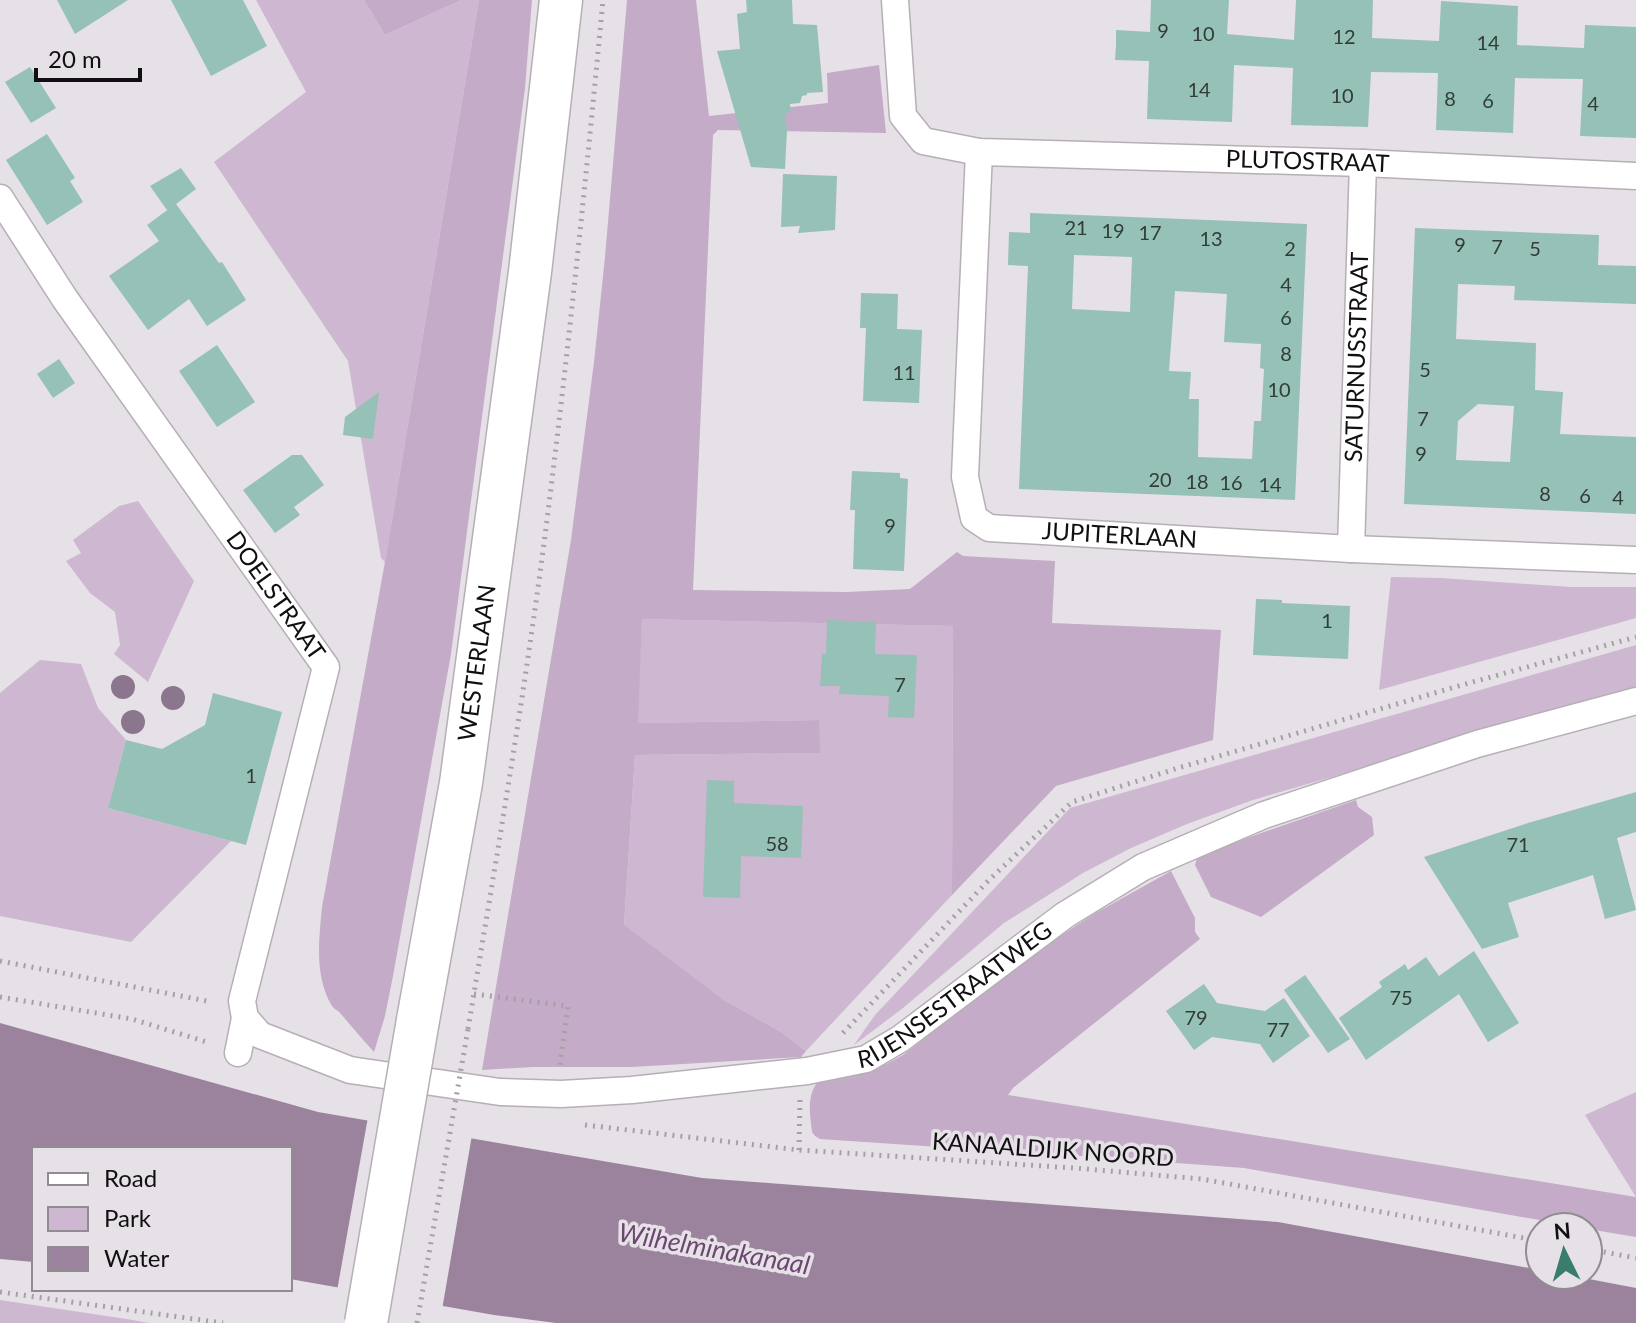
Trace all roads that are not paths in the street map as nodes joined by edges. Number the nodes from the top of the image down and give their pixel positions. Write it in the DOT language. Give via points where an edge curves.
graph roads {
  1 [pos="561,0"];
  2 [pos="895,0"];
  3 [pos="979,152"];
  4 [pos="1363,163"];
  5 [pos="1636,176"];
  6 [pos="0,198"];
  7 [pos="1351,549"];
  8 [pos="1636,560"];
  9 [pos="1636,701"];
  10 [pos="245,1018"];
  11 [pos="238,1053"];
  12 [pos="366,1323"];
  1 -- 12 [label="main road, WESTERLAAN, bridge" via="461,783"];
  2 -- 3 [label="street, PLUTOSTRAAT" via="903,116 923,141"];
  3 -- 4 [label="street, PLUTOSTRAAT"];
  3 -- 7 [label="street, JUPITERLAAN" via="965,477 974,518 989,528"];
  4 -- 5 [label="street, PLUTOSTRAAT"];
  4 -- 7 [label="street, SATURNUSSTRAAT"];
  6 -- 10 [label="street, DOELSTRAAT" via="65,299 326,667 242,1001"];
  7 -- 8 [label="street, JUPITERLAAN"];
  9 -- 10 [label="street, RIJENSESTRAATWEG" via="1477,744 1264,815 1143,867 1065,915 866,1059 807,1071 632,1090 500,1092 350,1070 260,1035"];
  10 -- 11 [label="street, DOELSTRAAT"];
}
